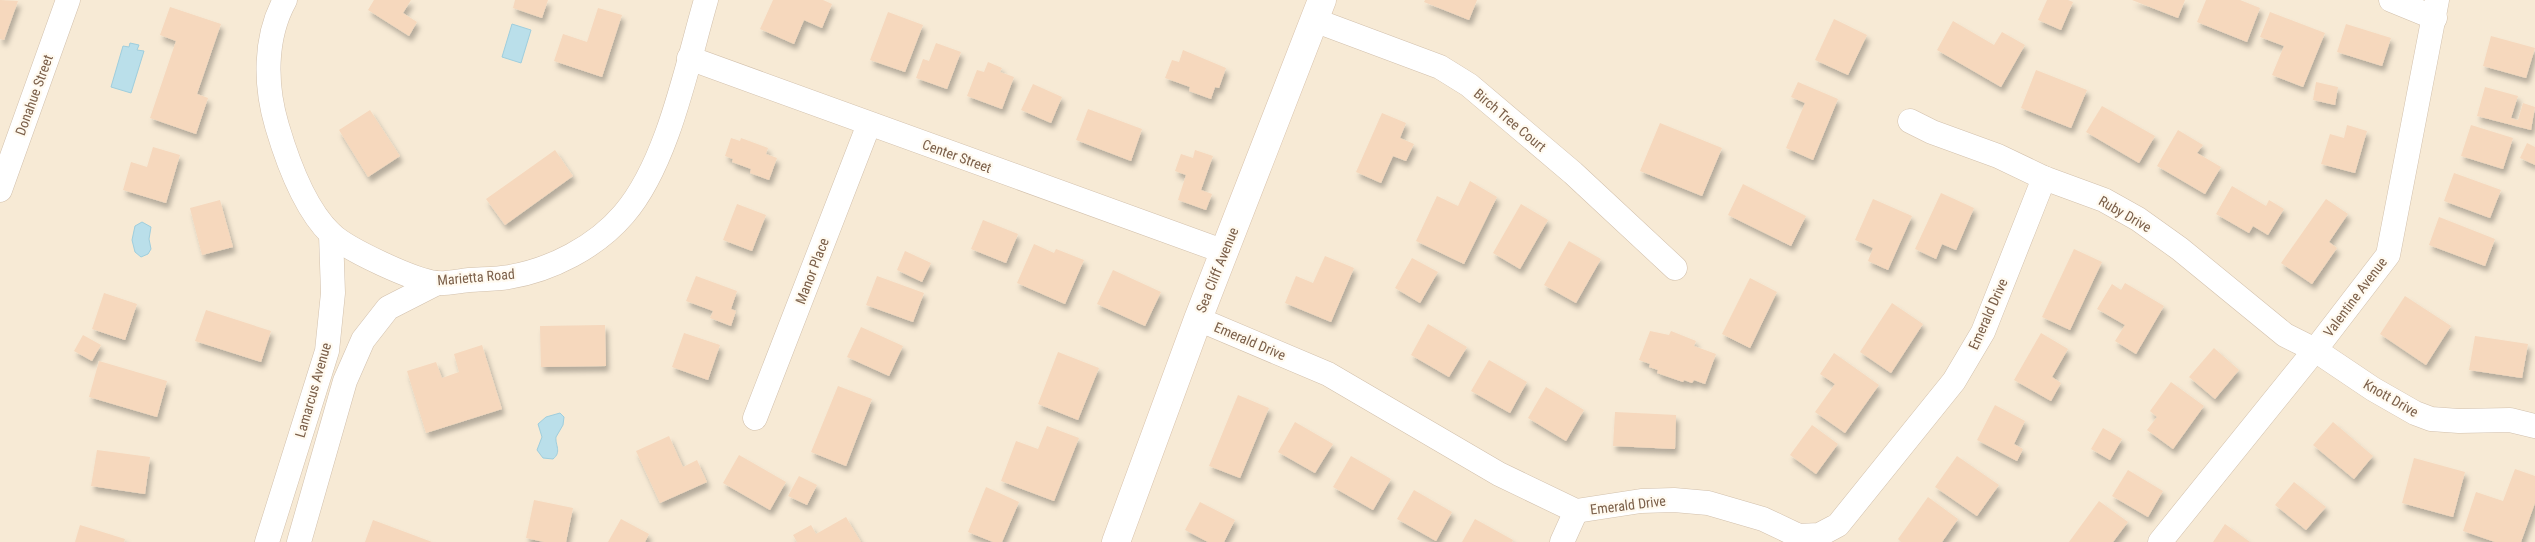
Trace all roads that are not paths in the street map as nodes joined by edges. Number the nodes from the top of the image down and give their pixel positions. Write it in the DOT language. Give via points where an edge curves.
graph roads {
  1 [pos="68,0"];
  2 [pos="285,0"];
  3 [pos="706,0"];
  4 [pos="2391,0"];
  5 [pos="2436,9"];
  6 [pos="1318,10"];
  7 [pos="689,58"];
  8 [pos="1910,121"];
  9 [pos="869,124"];
  10 [pos="2044,178"];
  11 [pos="0,190"];
  12 [pos="331,234"];
  13 [pos="1225,252"];
  14 [pos="1675,268"];
  15 [pos="437,283"];
  16 [pos="1198,319"];
  17 [pos="2316,350"];
  18 [pos="755,418"];
  19 [pos="2535,426"];
  20 [pos="1576,511"];
  21 [pos="1118,541"];
  22 [pos="267,542"];
  23 [pos="299,542"];
  24 [pos="1562,542"];
  25 [pos="2160,542"];
  1 -- 11 [label="street, Donahue Street"];
  2 -- 12 [label="street" via="268,62 272,109 287,161 312,209"];
  3 -- 7 [label="street, Marietta Road"];
  4 -- 5 [label="street"];
  5 -- 17 [label="street, Valentine Avenue" via="2388,255"];
  6 -- 13 [label="street, Sea Cliff Avenue"];
  6 -- 14 [label="street, Birch Tree Court" via="1440,66 1469,85 1573,173"];
  7 -- 9 [label="street, Center Street"];
  7 -- 15 [label="street, Marietta Road" via="666,139 648,179 624,215 589,244 550,266 509,277"];
  8 -- 10 [label="street, Ruby Drive"];
  9 -- 13 [label="street, Center Street"];
  9 -- 18 [label="street, Manor Place"];
  10 -- 17 [label="street, Ruby Drive" via="2104,200 2138,219 2285,335"];
  10 -- 20 [label="street, Emerald Drive" via="1983,332 1954,381 1838,525 1819,536 1799,536 1763,519 1726,508 1674,500 1641,501"];
  12 -- 15 [label="street, Marietta Road" via="381,264"];
  12 -- 22 [label="street, Lamarcus Avenue" via="333,293 327,351"];
  13 -- 16 [label="street, Sea Cliff Avenue"];
  15 -- 23 [label="street, Lamarcus Avenue" via="388,308 363,340 345,381"];
  16 -- 20 [label="street, Emerald Drive" via="1328,374 1499,474"];
  16 -- 21 [label="street, Sea Cliff Avenue"];
  17 -- 19 [label="street, Knott Drive" via="2373,389 2431,419 2510,420"];
  17 -- 25 [label="street, Valentine Avenue"];
  20 -- 24 [label="street"];
}
